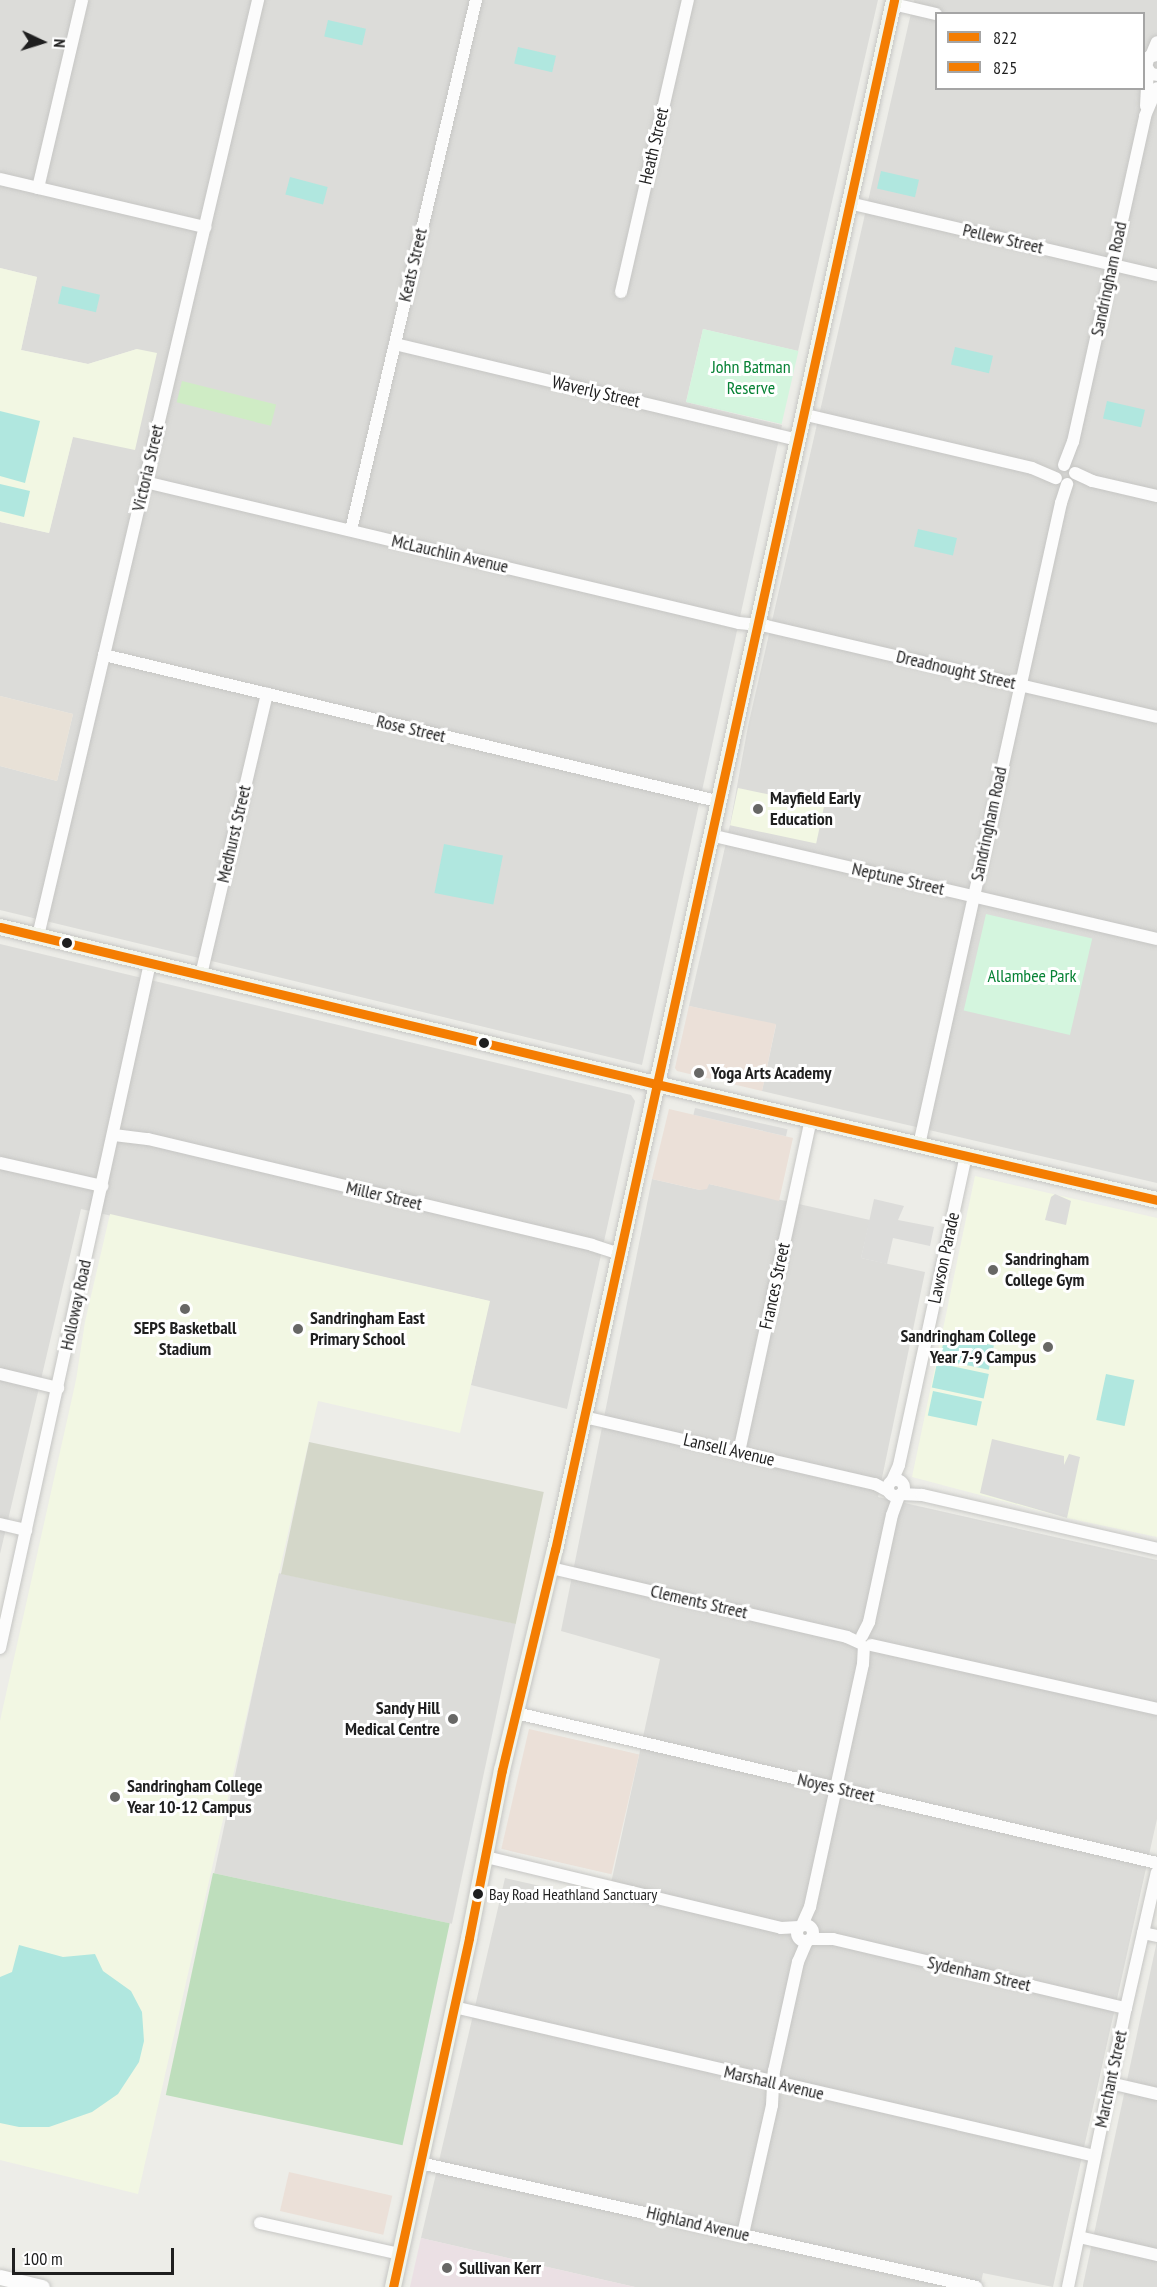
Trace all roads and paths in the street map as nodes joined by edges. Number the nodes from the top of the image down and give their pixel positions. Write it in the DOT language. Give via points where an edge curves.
graph roads {
  1 [pos="82,0"];
  2 [pos="258,0"];
  3 [pos="476,0"];
  4 [pos="688,0"];
  5 [pos="894,2"];
  6 [pos="935,14"];
  7 [pos="1157,42"];
  8 [pos="1150,64"];
  9 [pos="1157,88"];
  10 [pos="1145,116"];
  11 [pos="0,179"];
  12 [pos="38,188"];
  13 [pos="849,203"];
  14 [pos="205,227"];
  15 [pos="1113,265"];
  16 [pos="1157,275"];
  17 [pos="621,292"];
  18 [pos="395,344"];
  19 [pos="802,414"];
  20 [pos="796,440"];
  21 [pos="1066,475"];
  22 [pos="145,482"];
  23 [pos="1157,496"];
  24 [pos="351,530"];
  25 [pos="756,626"];
  26 [pos="105,655"];
  27 [pos="1020,685"];
  28 [pos="267,694"];
  29 [pos="1157,717"];
  30 [pos="717,801"];
  31 [pos="710,835"];
  32 [pos="973,896"];
  33 [pos="0,927"];
  34 [pos="38,936"];
  35 [pos="1157,939"];
  36 [pos="150,963"];
  37 [pos="201,975"];
  38 [pos="656,1084"];
  39 [pos="811,1119"];
  40 [pos="115,1131"];
  41 [pos="919,1145"];
  42 [pos="966,1156"];
  43 [pos="0,1163"];
  44 [pos="102,1186"];
  45 [pos="1157,1200"];
  46 [pos="619,1254"];
  47 [pos="0,1374"];
  48 [pos="58,1388"];
  49 [pos="584,1417"];
  50 [pos="739,1452"];
  51 [pos="896,1488"];
  52 [pos="0,1524"];
  53 [pos="26,1530"];
  54 [pos="1157,1549"];
  55 [pos="551,1568"];
  56 [pos="867,1641"];
  57 [pos="0,1648"];
  58 [pos="1157,1709"];
  59 [pos="516,1713"];
  60 [pos="836,1788"];
  61 [pos="486,1857"];
  62 [pos="1157,1863"];
  63 [pos="1157,1872"];
  64 [pos="805,1933"];
  65 [pos="1143,1933"];
  66 [pos="1157,1936"];
  67 [pos="454,2007"];
  68 [pos="1126,2008"];
  69 [pos="773,2082"];
  70 [pos="1110,2083"];
  71 [pos="1157,2094"];
  72 [pos="1095,2156"];
  73 [pos="420,2163"];
  74 [pos="260,2223"];
  75 [pos="743,2234"];
  76 [pos="1079,2237"];
  77 [pos="400,2254"];
  78 [pos="1157,2255"];
  79 [pos="0,2277"];
  80 [pos="42,2287"];
  81 [pos="393,2287"];
  82 [pos="976,2287"];
  83 [pos="1068,2287"];
  1 -- 12 [label="street"];
  2 -- 14 [label="street, Victoria Street"];
  3 -- 18 [label="street, Keats Street"];
  4 -- 17 [label="street, Heath Street"];
  5 -- 6 [label="street"];
  5 -- 13 [label="main road"];
  7 -- 8 [label="street, Sandringham Road"];
  8 -- 10 [label="street, Sandringham Road"];
  9 -- 10 [label="street, Sandringham Road"];
  10 -- 15 [label="street, Sandringham Road"];
  11 -- 12 [label="street"];
  12 -- 14 [label="street"];
  13 -- 15 [label="street, Pellew Street"];
  13 -- 19 [label="main road"];
  14 -- 22 [label="street, Victoria Street"];
  15 -- 16 [label="street, Pellew Street"];
  15 -- 21 [label="street, Sandringham Road"];
  18 -- 20 [label="street, Waverly Street"];
  18 -- 24 [label="street, Keats Street"];
  19 -- 20 [label="main road"];
  19 -- 21 [label="street"];
  20 -- 25 [label="main road"];
  21 -- 23 [label="street"];
  21 -- 27 [label="street, Sandringham Road"];
  22 -- 24 [label="street, McLauchlin Avenue"];
  22 -- 26 [label="street, Victoria Street"];
  24 -- 25 [label="street, McLauchlin Avenue"];
  25 -- 27 [label="street, Dreadnought Street"];
  25 -- 30 [label="main road"];
  26 -- 28 [label="street, Rose Street"];
  26 -- 34 [label="street, Victoria Street"];
  27 -- 29 [label="street, Dreadnought Street"];
  27 -- 32 [label="street, Sandringham Road"];
  28 -- 30 [label="street, Rose Street"];
  28 -- 37 [label="street, Medhurst Street"];
  30 -- 31 [label="main road"];
  31 -- 32 [label="street, Neptune Street"];
  31 -- 38 [label="main road"];
  32 -- 35 [label="street, Neptune Street"];
  32 -- 41 [label="street, Sandringham Road"];
  33 -- 34 [label="main road"];
  34 -- 36 [label="main road"];
  36 -- 37 [label="main road"];
  36 -- 40 [label="street, Holloway Road"];
  37 -- 38 [label="main road"];
  38 -- 39 [label="main road"];
  38 -- 46 [label="main road"];
  39 -- 41 [label="main road"];
  39 -- 50 [label="street, Frances Street"];
  40 -- 44 [label="street, Holloway Road"];
  40 -- 46 [label="street, Miller Street"];
  41 -- 42 [label="main road"];
  42 -- 45 [label="main road"];
  42 -- 51 [label="street, Lawson Parade"];
  43 -- 44 [label="street"];
  44 -- 48 [label="street, Holloway Road"];
  46 -- 49 [label="main road"];
  47 -- 48 [label="street"];
  48 -- 53 [label="street, Holloway Road"];
  49 -- 50 [label="street, Lansell Avenue"];
  49 -- 55 [label="main road"];
  50 -- 51 [label="street, Lansell Avenue"];
  51 -- 54 [label="street, Lansell Avenue"];
  51 -- 56 [label="street, Lawson Parade"];
  52 -- 53 [label="street"];
  53 -- 57 [label="street, Holloway Road"];
  55 -- 56 [label="street, Clements Street"];
  55 -- 59 [label="main road"];
  56 -- 58 [label="street, Clements Street"];
  56 -- 60 [label="street, Lawson Parade"];
  59 -- 60 [label="street, Noyes Street"];
  59 -- 61 [label="main road"];
  60 -- 62 [label="street, Noyes Street"];
  60 -- 64 [label="street, Lawson Parade"];
  61 -- 64 [label="street, Sydenham Street"];
  61 -- 67 [label="main road"];
  63 -- 65 [label="street, Marchant Street"];
  64 -- 68 [label="street, Sydenham Street"];
  64 -- 69 [label="street, Lawson Parade"];
  65 -- 66 [label="street"];
  65 -- 68 [label="street, Marchant Street"];
  67 -- 69 [label="street, Marshall Avenue"];
  67 -- 73 [label="main road"];
  68 -- 70 [label="street, Marchant Street"];
  69 -- 72 [label="street, Marshall Avenue"];
  69 -- 75 [label="street, Lawson Parade" via="772,2105"];
  70 -- 71 [label="street"];
  70 -- 72 [label="street, Marchant Street"];
  72 -- 76 [label="street, Marchant Street"];
  73 -- 75 [label="street, Highland Avenue"];
  73 -- 77 [label="main road"];
  74 -- 77 [label="street"];
  75 -- 82 [label="street, Highland Avenue"];
  76 -- 78 [label="street"];
  76 -- 83 [label="street, Marchant Street"];
  77 -- 81 [label="main road"];
  79 -- 80 [label="street"];
}
